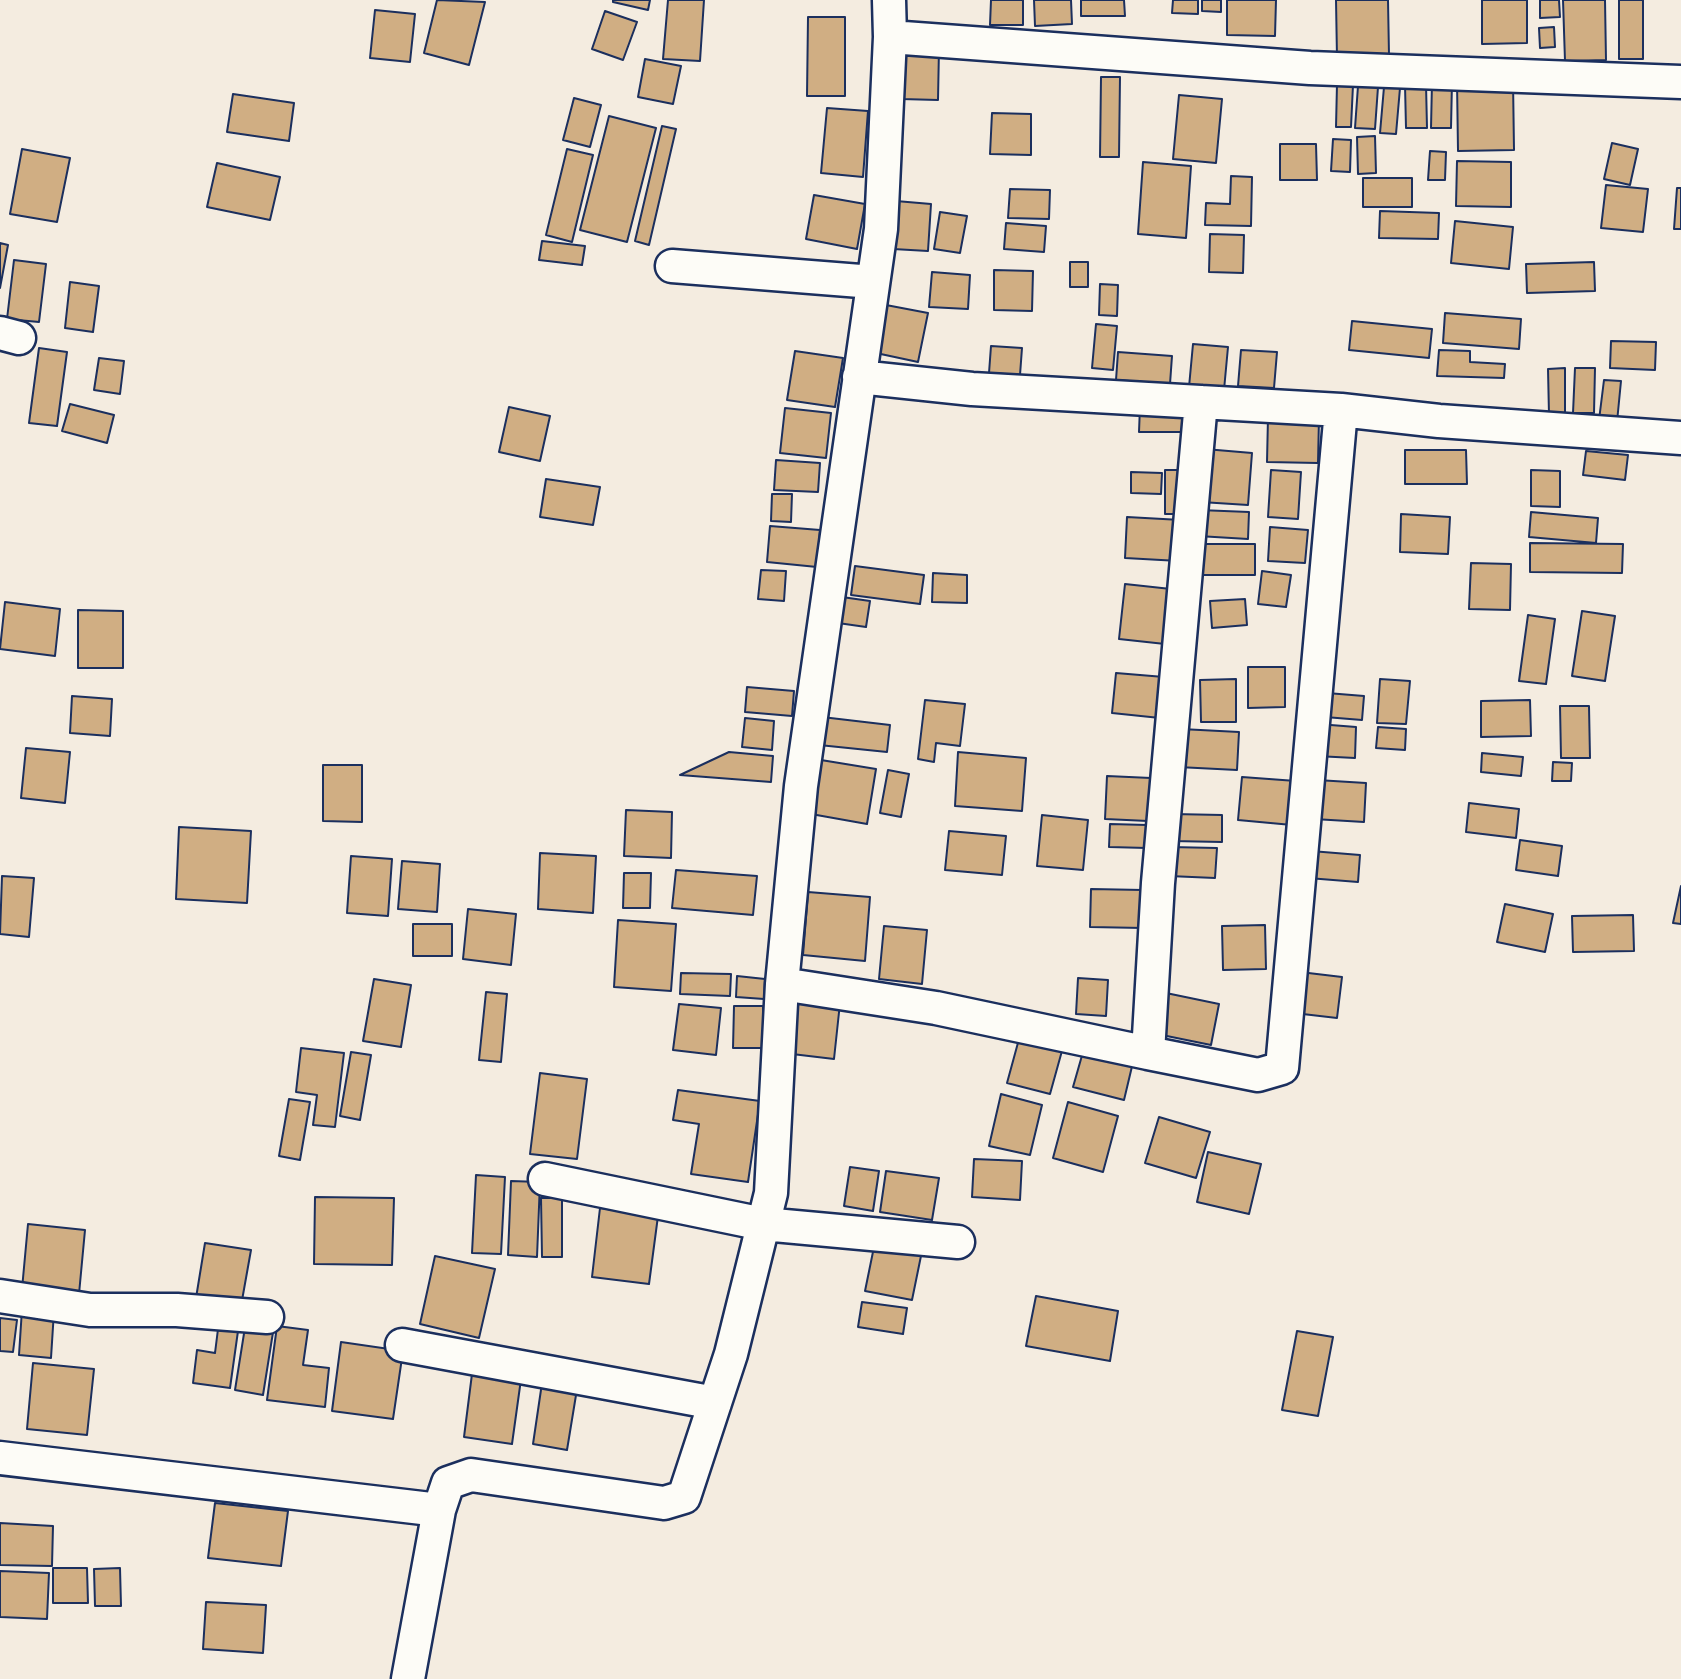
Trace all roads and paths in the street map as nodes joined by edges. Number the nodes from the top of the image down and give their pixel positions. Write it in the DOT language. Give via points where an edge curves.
graph roads {
  1 [pos="888,0"];
  2 [pos="890,37"];
  3 [pos="1681,82"];
  4 [pos="672,265"];
  5 [pos="873,282"];
  6 [pos="859,377"];
  7 [pos="1201,402"];
  8 [pos="1341,410"];
  9 [pos="1681,438"];
  10 [pos="782,984"];
  11 [pos="1148,1053"];
  12 [pos="545,1179"];
  13 [pos="763,1224"];
  14 [pos="958,1242"];
  15 [pos="0,1296"];
  16 [pos="267,1317"];
  17 [pos="401,1345"];
  18 [pos="715,1403"];
  19 [pos="0,1458"];
  20 [pos="439,1510"];
  21 [pos="408,1679"];
  1 -- 2 [label="street"];
  2 -- 3 [label="street" via="1310,68"];
  2 -- 5 [label="street" via="881,229"];
  4 -- 5 [label="street"];
  5 -- 6 [label="street"];
  6 -- 7 [label="street" via="972,389"];
  6 -- 10 [label="street" via="801,786"];
  7 -- 8 [label="street"];
  7 -- 11 [label="street" via="1158,883"];
  8 -- 9 [label="street"];
  8 -- 11 [label="street" via="1282,1068 1258,1074"];
  10 -- 11 [label="street" via="936,1008"];
  10 -- 13 [label="street" via="771,1193"];
  12 -- 13 [label="street"];
  13 -- 14 [label="street"];
  13 -- 18 [label="street"];
  15 -- 16 [label="street" via="90,1310"];
  17 -- 18 [label="street"];
  18 -- 20 [label="street" via="684,1497 664,1503 471,1475 448,1483"];
  19 -- 20 [label="street"];
  20 -- 21 [label="street"];
}
